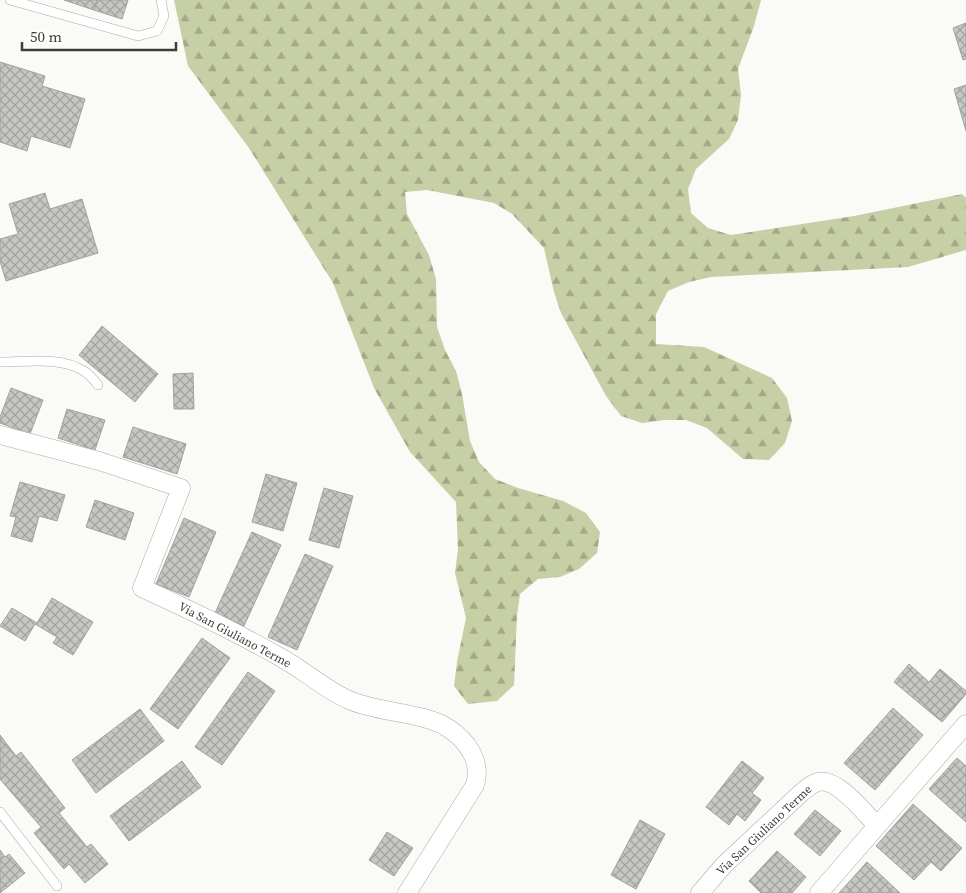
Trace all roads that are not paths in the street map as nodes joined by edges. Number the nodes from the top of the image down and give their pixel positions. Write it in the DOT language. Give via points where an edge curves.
graph roads {
  1 [pos="10,0"];
  2 [pos="161,0"];
  3 [pos="0,362"];
  4 [pos="98,385"];
  5 [pos="0,435"];
  6 [pos="966,724"];
  7 [pos="0,812"];
  8 [pos="877,826"];
  9 [pos="57,886"];
  10 [pos="407,893"];
  11 [pos="700,893"];
  12 [pos="819,893"];
  1 -- 2 [label="lane" via="138,36 157,31 164,16"];
  3 -- 4 [label="lane" via="53,361 71,365 86,371"];
  5 -- 10 [label="street, Via San Giuliano Terme" via="99,461 181,488 142,588 280,656 350,701 438,722 465,743 478,767 475,785"];
  6 -- 8 [label="street"];
  7 -- 9 [label="lane"];
  8 -- 11 [label="street, Via San Giuliano Terme" via="841,790 826,782 817,782 724,865"];
  8 -- 12 [label="street"];
}
